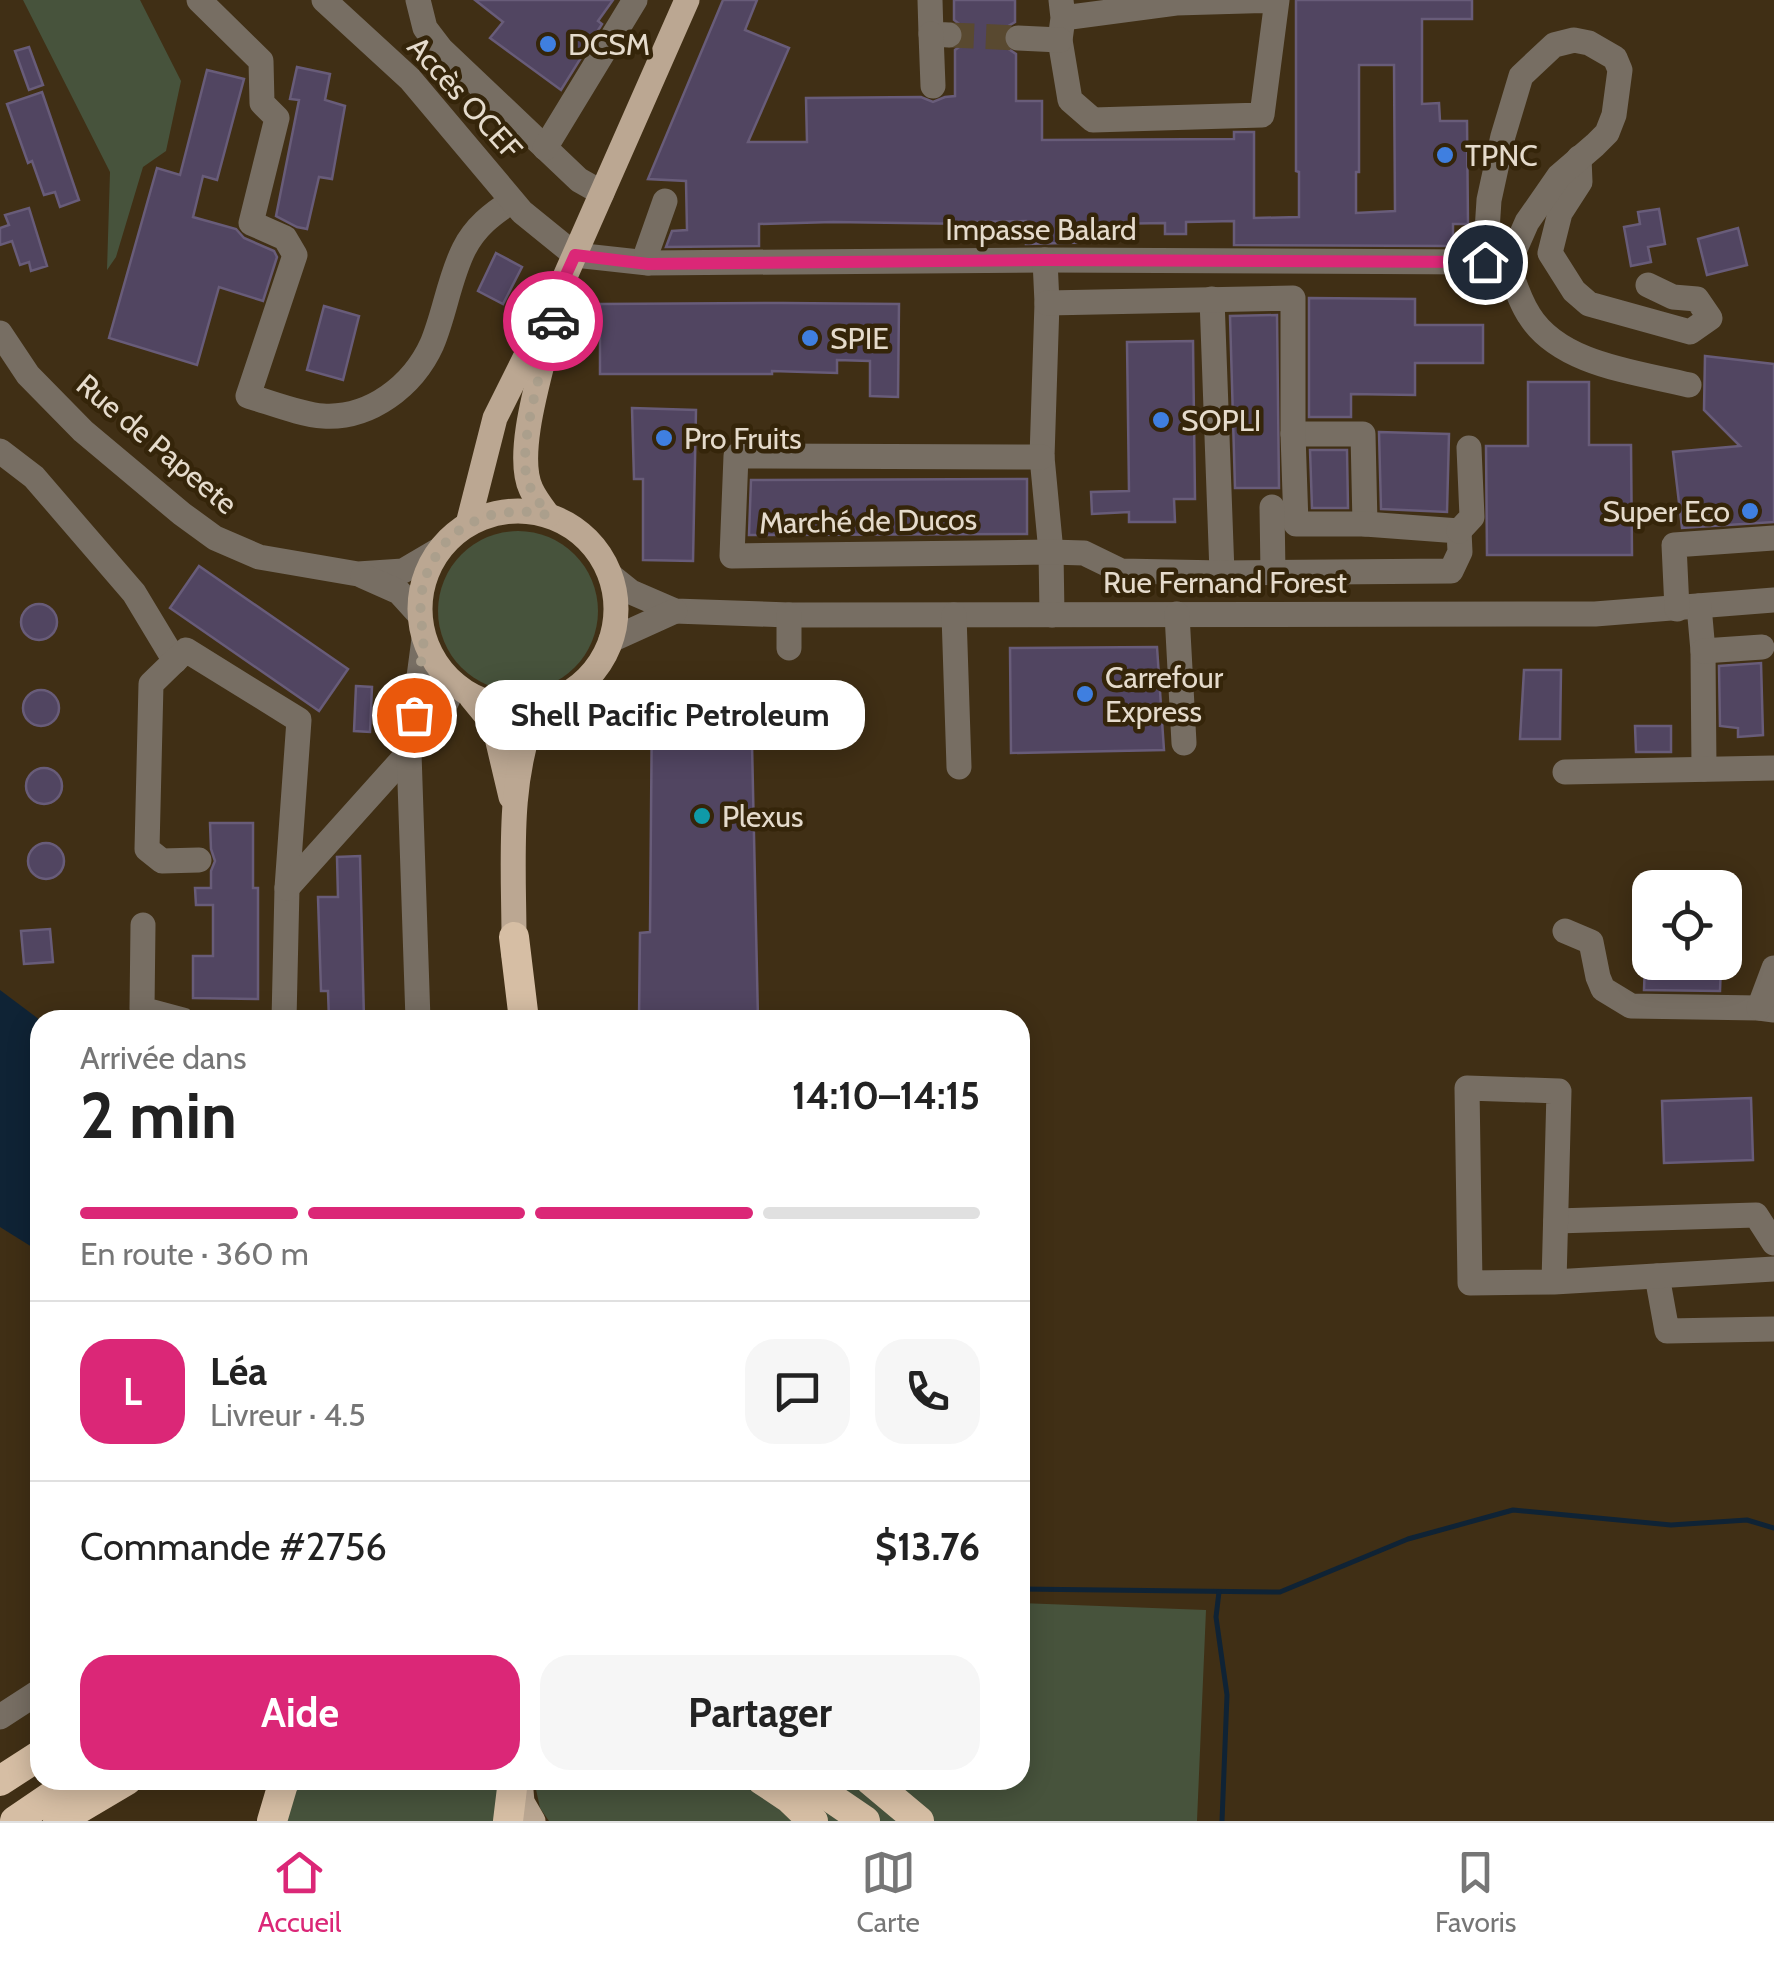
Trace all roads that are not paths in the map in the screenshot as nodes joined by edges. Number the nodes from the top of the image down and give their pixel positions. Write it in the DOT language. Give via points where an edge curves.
graph roads {
  1 [pos="199,0"];
  2 [pos="324,0"];
  3 [pos="418,0"];
  4 [pos="635,0"];
  5 [pos="687,0"];
  6 [pos="930,0"];
  7 [pos="1061,19"];
  8 [pos="1018,38"];
  9 [pos="932,86"];
  10 [pos="545,148"];
  11 [pos="1579,158"];
  12 [pos="602,193"];
  13 [pos="512,200"];
  14 [pos="665,201"];
  15 [pos="575,255"];
  16 [pos="1045,260"];
  17 [pos="648,264"];
  18 [pos="1497,264"];
  19 [pos="1648,285"];
  20 [pos="560,288"];
  21 [pos="1212,299"];
  22 [pos="1047,303"];
  23 [pos="0,333"];
  24 [pos="1689,385"];
  25 [pos="1293,434"];
  26 [pos="1469,448"];
  27 [pos="0,450"];
  28 [pos="1042,457"];
  29 [pos="1272,507"];
  30 [pos="548,515"];
  31 [pos="468,524"];
  32 [pos="1366,524"];
  33 [pos="1459,531"];
  34 [pos="1774,538"];
  35 [pos="438,552"];
  36 [pos="1051,552"];
  37 [pos="1222,573"];
  38 [pos="1273,573"];
  39 [pos="358,574"];
  40 [pos="610,576"];
  41 [pos="1774,600"];
  42 [pos="675,611"];
  43 [pos="1052,614"];
  44 [pos="1177,614"];
  45 [pos="789,615"];
  46 [pos="954,615"];
  47 [pos="1695,624"];
  48 [pos="422,626"];
  49 [pos="611,640"];
  50 [pos="1762,646"];
  51 [pos="789,648"];
  52 [pos="175,660"];
  53 [pos="462,689"];
  54 [pos="538,705"];
  55 [pos="1184,743"];
  56 [pos="409,753"];
  57 [pos="959,768"];
  58 [pos="1774,768"];
  59 [pos="1704,769"];
  60 [pos="1565,772"];
  61 [pos="514,809"];
  62 [pos="199,860"];
  63 [pos="287,888"];
  64 [pos="143,925"];
  65 [pos="1565,931"];
  66 [pos="514,937"];
  67 [pos="1774,968"];
  68 [pos="1767,1009"];
  69 [pos="149,1010"];
  70 [pos="284,1010"];
  71 [pos="418,1010"];
  72 [pos="513,1010"];
  73 [pos="523,1010"];
  74 [pos="1556,1221"];
  75 [pos="1774,1242"];
  76 [pos="1774,1269"];
  77 [pos="1657,1276"];
  78 [pos="1554,1282"];
  79 [pos="1774,1330"];
  80 [pos="30,1698"];
  81 [pos="0,1717"];
  82 [pos="30,1761"];
  83 [pos="0,1782"];
  84 [pos="31,1790"];
  85 [pos="61,1790"];
  86 [pos="110,1790"];
  87 [pos="281,1790"];
  88 [pos="777,1790"];
  89 [pos="819,1790"];
  90 [pos="849,1790"];
  91 [pos="882,1790"];
  92 [pos="907,1790"];
  93 [pos="0,1813"];
  94 [pos="16,1821"];
  95 [pos="58,1821"];
  96 [pos="272,1821"];
  97 [pos="813,1821"];
  98 [pos="864,1821"];
  99 [pos="890,1821"];
  100 [pos="919,1821"];
  101 [pos="934,1821"];
  1 -- 13 [label="street, Accès OCEF" via="261,61 262,103 277,118 251,224 285,238 295,255 248,396 322,416 360,412 388,398 431,346 464,248 486,218"];
  2 -- 13 [label="street, Accès OCEF" via="410,78"];
  3 -- 10 [label="street" via="425,28 440,49"];
  4 -- 10 [label="street"];
  5 -- 12 [label="main road"];
  6 -- 9 [label="street" via="940,34"];
  7 -- 7 [label="street" via="1176,3 1277,0 1262,114 1093,120 1070,100"];
  7 -- 8 [label="street"];
  10 -- 12 [label="street"];
  11 -- 18 [label="street"];
  11 -- 18 [label="street" via="1607,133 1620,70 1603,50 1574,40 1554,45 1521,76 1489,200"];
  11 -- 19 [label="street" via="1580,182 1560,213 1550,252 1588,304 1690,332 1710,318 1697,300"];
  12 -- 15 [label="main road"];
  13 -- 15 [label="street, Accès OCEF"];
  14 -- 17 [label="street"];
  15 -- 17 [label="street, Impasse Balard"];
  15 -- 20 [label="main road"];
  16 -- 17 [label="street, Impasse Balard"];
  16 -- 18 [label="street, Impasse Balard"];
  16 -- 22 [label="street"];
  18 -- 24 [label="street" via="1530,318 1555,342 1584,359"];
  20 -- 30 [label="main road" via="525,445 531,490"];
  20 -- 31 [label="main road" via="495,418"];
  21 -- 22 [label="street"];
  21 -- 25 [label="street" via="1292,298"];
  21 -- 37 [label="street"];
  22 -- 28 [label="street"];
  23 -- 39 [label="street, Rue de Papeete" via="28,375 84,431 215,538 259,556"];
  25 -- 32 [label="street" via="1363,434"];
  25 -- 32 [label="street" via="1296,524"];
  26 -- 33 [label="street, Marché de Ducos" via="1472,517"];
  27 -- 52 [label="street" via="34,477 134,593"];
  28 -- 36 [label="street"];
  28 -- 36 [label="street, Marché de Ducos" via="736,456 732,556"];
  29 -- 38 [label="street"];
  30 -- 31 [label="main road" via="507,512"];
  30 -- 40 [label="main road" via="596,550"];
  31 -- 35 [label="main road"];
  32 -- 33 [label="street"];
  33 -- 38 [label="street, Marché de Ducos" via="1452,571"];
  34 -- 47 [label="street" via="1674,545"];
  35 -- 39 [label="street, Rue de Papeete" via="403,571"];
  35 -- 48 [label="main road" via="423,581"];
  36 -- 37 [label="street, Marché de Ducos" via="1084,554 1121,571"];
  36 -- 43 [label="street"];
  37 -- 38 [label="street, Marché de Ducos"];
  39 -- 48 [label="street, Rue de Papeete" via="399,592"];
  40 -- 42 [label="street, Rue Fernand Forest"];
  40 -- 49 [label="main road" via="616,608"];
  41 -- 47 [label="street, Rue Fernand Forest"];
  42 -- 45 [label="street, Rue Fernand Forest"];
  42 -- 49 [label="street, Rue Fernand Forest"];
  43 -- 44 [label="street, Rue Fernand Forest"];
  43 -- 46 [label="street, Rue Fernand Forest"];
  44 -- 47 [label="street, Rue Fernand Forest" via="1594,614"];
  44 -- 55 [label="street"];
  45 -- 46 [label="street, Rue Fernand Forest"];
  45 -- 51 [label="street"];
  46 -- 57 [label="street"];
  47 -- 50 [label="street"];
  47 -- 59 [label="street"];
  48 -- 53 [label="main road" via="432,656"];
  48 -- 56 [label="street"];
  49 -- 54 [label="main road" via="584,682"];
  52 -- 62 [label="street" via="151,684 147,848 162,860"];
  52 -- 63 [label="street" via="186,650 299,720"];
  53 -- 54 [label="main road" via="490,703"];
  53 -- 56 [label="street"];
  53 -- 61 [label="main road" via="494,724"];
  54 -- 61 [label="main road" via="528,726"];
  56 -- 63 [label="street"];
  56 -- 71 [label="street"];
  58 -- 59 [label="street"];
  59 -- 60 [label="street"];
  61 -- 66 [label="main road"];
  63 -- 70 [label="street"];
  64 -- 69 [label="street" via="142,1008"];
  65 -- 68 [label="street" via="1591,942 1604,989 1630,1006"];
  66 -- 72 [label="main road"];
  66 -- 73 [label="highway"];
  67 -- 68 [label="street"];
  74 -- 75 [label="street" via="1756,1215"];
  74 -- 78 [label="street"];
  74 -- 78 [label="street" via="1559,1091 1467,1088 1470,1283"];
  76 -- 77 [label="street"];
  77 -- 78 [label="street"];
  77 -- 79 [label="street" via="1667,1331"];
  80 -- 81 [label="street"];
  82 -- 83 [label="highway"];
  84 -- 93 [label="highway"];
  85 -- 94 [label="highway"];
  86 -- 95 [label="highway"];
  87 -- 96 [label="highway"];
  88 -- 97 [label="highway"];
  89 -- 98 [label="highway"];
  90 -- 99 [label="highway"];
  91 -- 100 [label="highway"];
  92 -- 101 [label="highway"];
}
